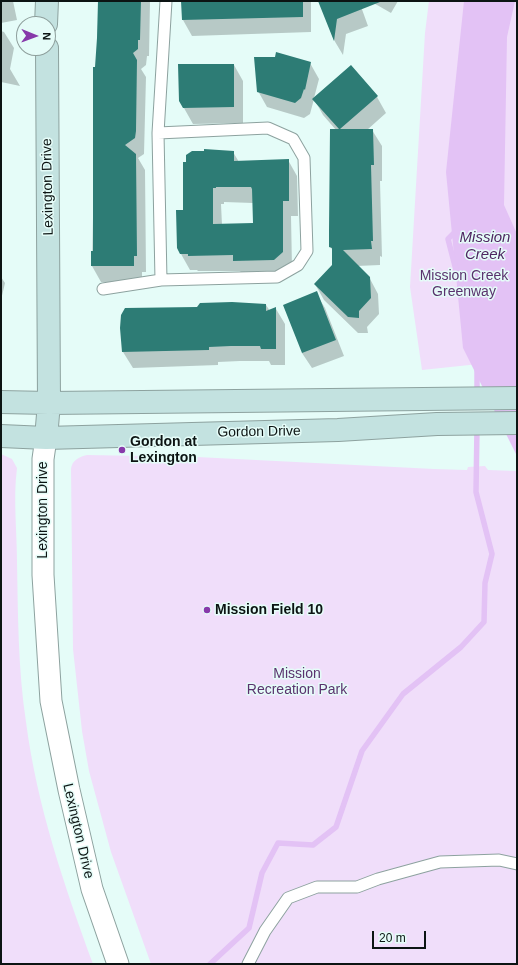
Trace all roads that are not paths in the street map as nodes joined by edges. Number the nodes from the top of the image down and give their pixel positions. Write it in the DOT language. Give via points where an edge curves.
graph roads {
  1 [pos="47,1"];
  2 [pos="166,1"];
  3 [pos="46,16"];
  4 [pos="46,56"];
  5 [pos="158,133"];
  6 [pos="161,280"];
  7 [pos="103,289"];
  8 [pos="517,398"];
  9 [pos="1,402"];
  10 [pos="49,403"];
  11 [pos="517,423"];
  12 [pos="1,436"];
  13 [pos="46,438"];
  14 [pos="517,864"];
  15 [pos="118,964"];
  16 [pos="248,964"];
  1 -- 3 [label="main road"];
  2 -- 5 [label="lane"];
  4 -- 10 [label="main road, Lexington Drive"];
  5 -- 6 [label="lane"];
  5 -- 6 [label="lane" via="268,128 293,138 304,158 307,243 307,251 298,265 277,277"];
  6 -- 7 [label="lane"];
  8 -- 10 [label="main road"];
  9 -- 10 [label="main road"];
  10 -- 13 [label="main road, Lexington Drive"];
  11 -- 13 [label="main road, Gordon Drive"];
  12 -- 13 [label="main road, Gordon Drive"];
  13 -- 15 [label="street, Lexington Drive" via="43,575 51,701 92,889"];
  14 -- 16 [label="lane" via="499,860 440,862 357,887 317,887 288,898 265,931"];
}
